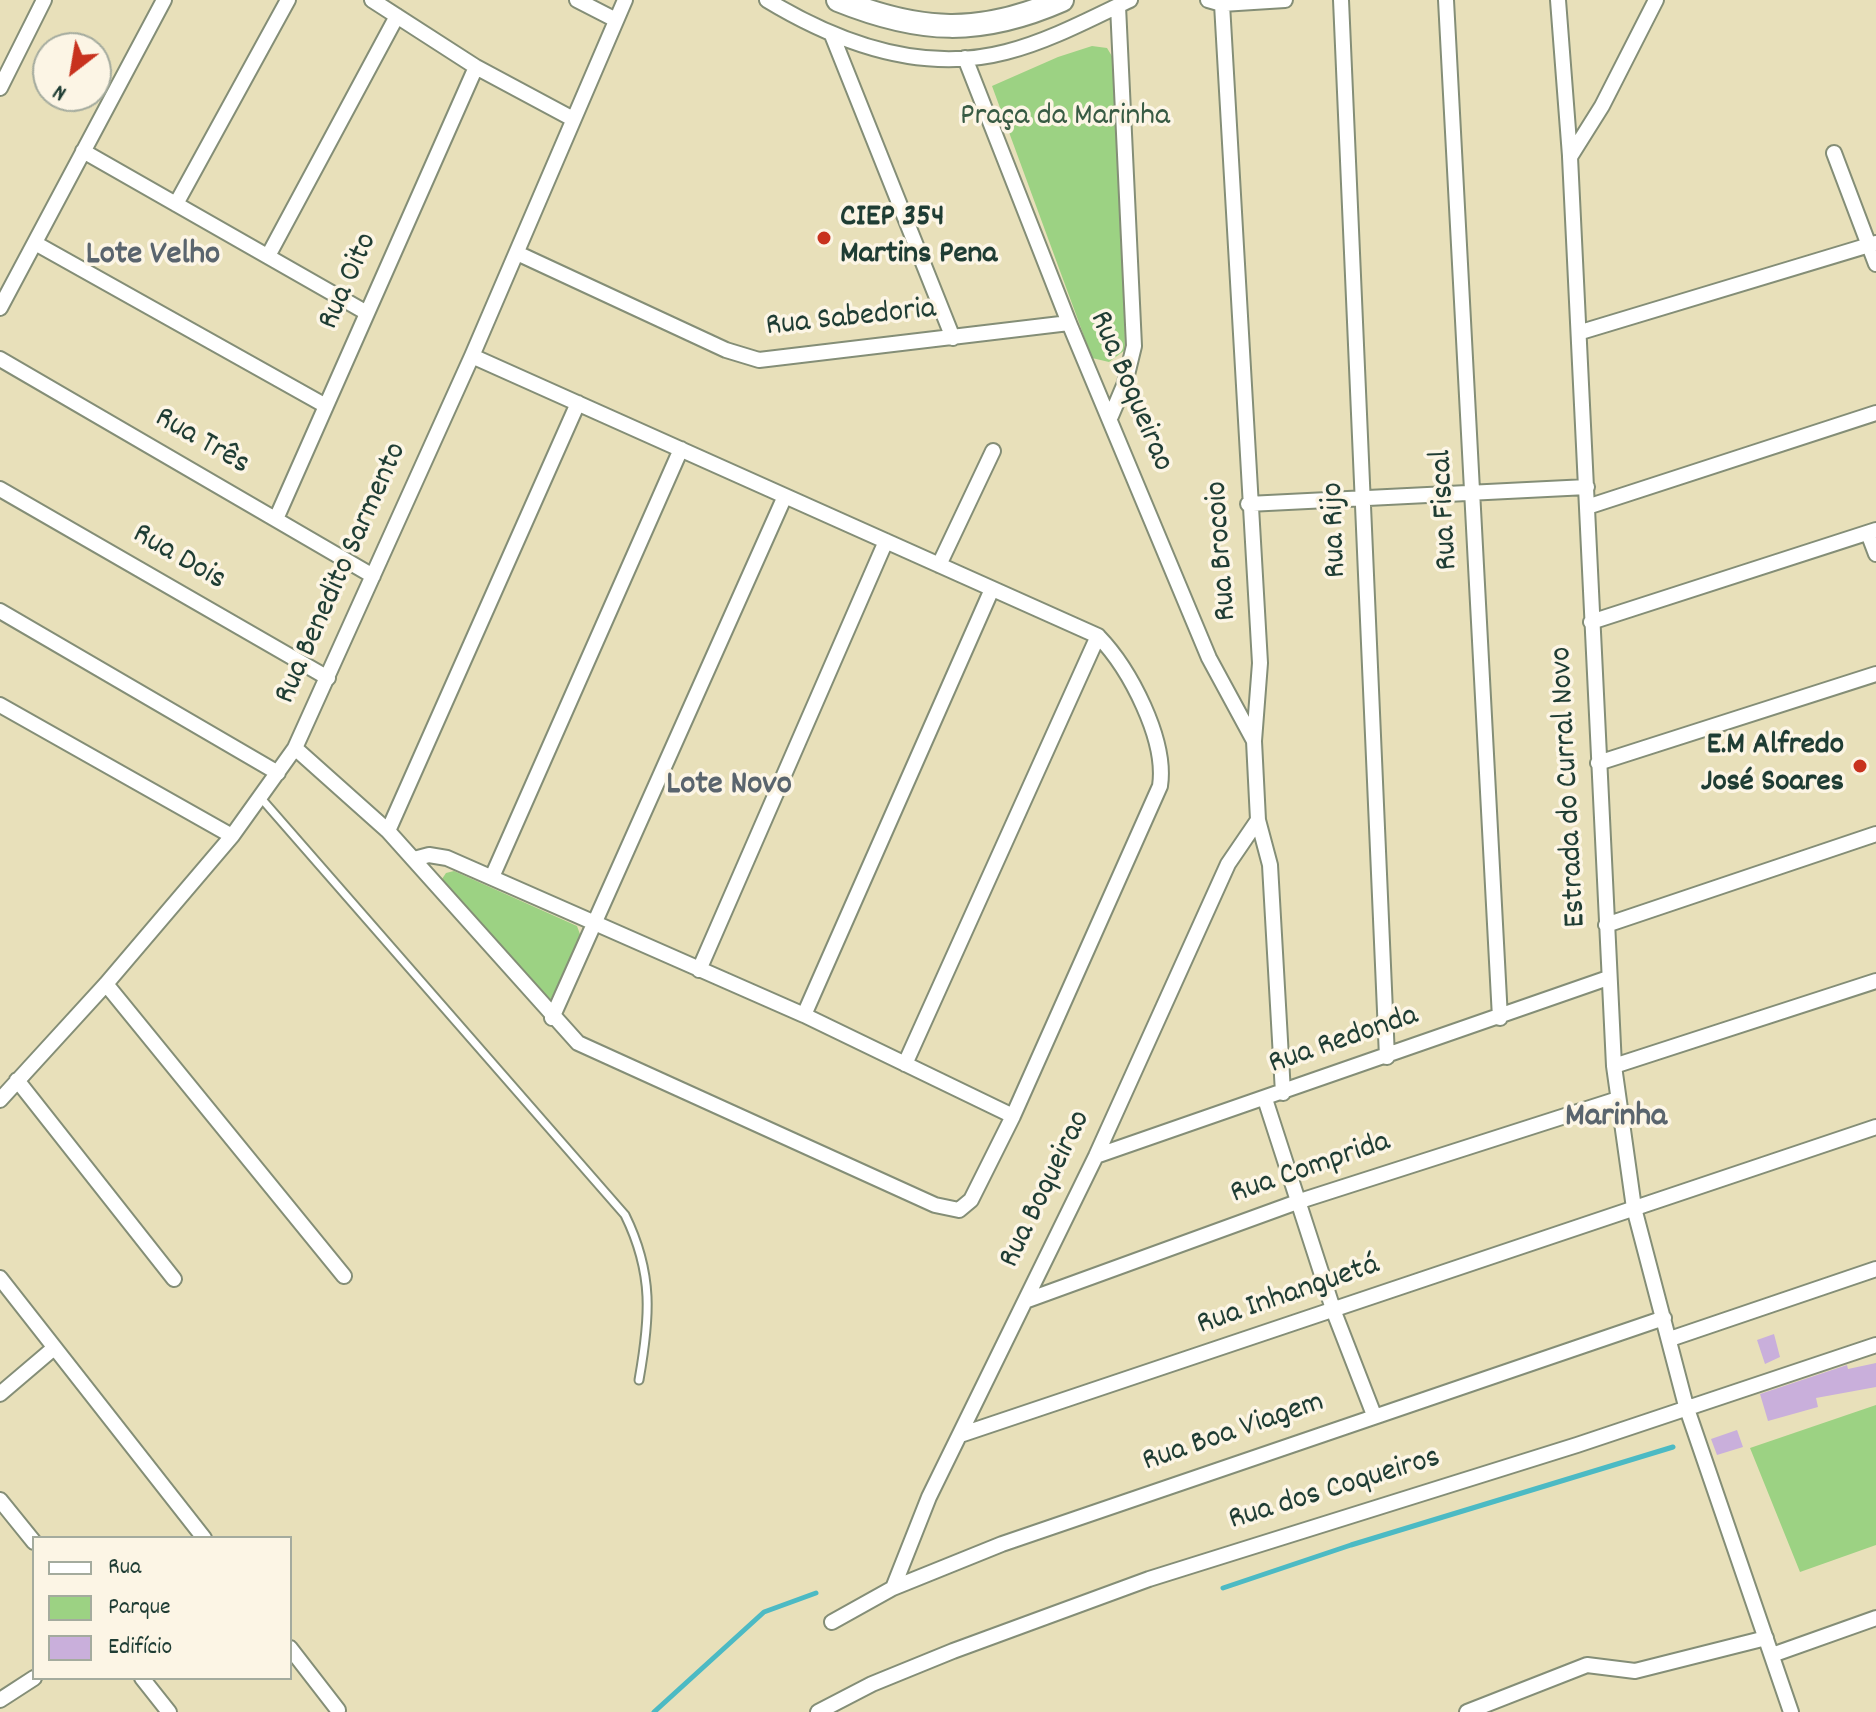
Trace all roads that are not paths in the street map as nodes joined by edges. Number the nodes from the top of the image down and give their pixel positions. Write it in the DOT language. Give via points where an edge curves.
graph roads {
  1 [pos="44,0"];
  2 [pos="164,0"];
  3 [pos="288,0"];
  4 [pos="372,0"];
  5 [pos="577,0"];
  6 [pos="625,0"];
  7 [pos="767,0"];
  8 [pos="838,0"];
  9 [pos="1062,0"];
  10 [pos="1285,0"];
  11 [pos="1341,0"];
  12 [pos="1446,0"];
  13 [pos="1558,0"];
  14 [pos="1656,0"];
  15 [pos="1215,2"];
  16 [pos="1124,3"];
  17 [pos="397,16"];
  18 [pos="616,20"];
  19 [pos="832,35"];
  20 [pos="965,58"];
  21 [pos="476,67"];
  22 [pos="0,88"];
  23 [pos="573,119"];
  24 [pos="83,151"];
  25 [pos="1834,153"];
  26 [pos="1570,157"];
  27 [pos="176,204"];
  28 [pos="35,243"];
  29 [pos="1873,244"];
  30 [pos="517,253"];
  31 [pos="268,256"];
  32 [pos="1876,264"];
  33 [pos="0,308"];
  34 [pos="367,313"];
  35 [pos="1069,323"];
  36 [pos="1581,332"];
  37 [pos="953,338"];
  38 [pos="472,356"];
  39 [pos="0,359"];
  40 [pos="578,403"];
  41 [pos="326,406"];
  42 [pos="1876,413"];
  43 [pos="1111,416"];
  44 [pos="681,449"];
  45 [pos="993,451"];
  46 [pos="1587,487"];
  47 [pos="0,489"];
  48 [pos="1474,494"];
  49 [pos="785,496"];
  50 [pos="1364,499"];
  51 [pos="1248,504"];
  52 [pos="1587,507"];
  53 [pos="276,519"];
  54 [pos="1872,531"];
  55 [pos="886,541"];
  56 [pos="1876,554"];
  57 [pos="939,565"];
  58 [pos="373,576"];
  59 [pos="992,589"];
  60 [pos="0,611"];
  61 [pos="1591,622"];
  62 [pos="1098,636"];
  63 [pos="1876,674"];
  64 [pos="328,678"];
  65 [pos="0,705"];
  66 [pos="1254,741"];
  67 [pos="295,748"];
  68 [pos="1598,763"];
  69 [pos="278,773"];
  70 [pos="260,797"];
  71 [pos="1258,820"];
  72 [pos="388,831"];
  73 [pos="1876,834"];
  74 [pos="232,836"];
  75 [pos="414,859"];
  76 [pos="492,877"];
  77 [pos="597,923"];
  78 [pos="1606,925"];
  79 [pos="699,970"];
  80 [pos="1608,978"];
  81 [pos="1876,981"];
  82 [pos="106,984"];
  83 [pos="804,1015"];
  84 [pos="552,1018"];
  85 [pos="1500,1018"];
  86 [pos="1387,1057"];
  87 [pos="905,1064"];
  88 [pos="1614,1066"];
  89 [pos="17,1080"];
  90 [pos="1283,1093"];
  91 [pos="1265,1099"];
  92 [pos="1618,1099"];
  93 [pos="0,1100"];
  94 [pos="1013,1116"];
  95 [pos="1876,1127"];
  96 [pos="1096,1156"];
  97 [pos="1300,1201"];
  98 [pos="1634,1208"];
  99 [pos="1876,1269"];
  100 [pos="344,1276"];
  101 [pos="0,1278"];
  102 [pos="174,1279"];
  103 [pos="1025,1301"];
  104 [pos="1334,1312"];
  105 [pos="1664,1318"];
  106 [pos="1670,1339"];
  107 [pos="1876,1345"];
  108 [pos="54,1348"];
  109 [pos="639,1380"];
  110 [pos="0,1394"];
  111 [pos="1686,1406"];
  112 [pos="1374,1415"];
  113 [pos="960,1435"];
  114 [pos="0,1500"];
  115 [pos="202,1536"];
  116 [pos="32,1540"];
  117 [pos="893,1588"];
  118 [pos="1876,1618"];
  119 [pos="832,1622"];
  120 [pos="1766,1638"];
  121 [pos="292,1651"];
  122 [pos="1772,1655"];
  123 [pos="32,1679"];
  124 [pos="144,1680"];
  125 [pos="0,1700"];
  126 [pos="338,1710"];
  127 [pos="169,1712"];
  128 [pos="818,1712"];
  129 [pos="1467,1712"];
  130 [pos="1791,1712"];
  1 -- 22 [label="street"];
  2 -- 24 [label="street"];
  3 -- 27 [label="street"];
  4 -- 17 [label="street"];
  5 -- 18 [label="street"];
  6 -- 18 [label="street, Rua Benedito Sarmento"];
  7 -- 19 [label="street"];
  8 -- 9 [label="main road" via="895,21 969,28 1004,22"];
  10 -- 15 [label="street"];
  11 -- 50 [label="street, Rua Rijo"];
  12 -- 48 [label="street, Rua Fiscal"];
  13 -- 26 [label="street, Estrada do Curral Novo"];
  14 -- 26 [label="street"];
  15 -- 51 [label="street, Rua Brocoio"];
  16 -- 20 [label="street" via="1025,46"];
  16 -- 43 [label="street" via="1134,346"];
  17 -- 21 [label="street"];
  17 -- 31 [label="street"];
  18 -- 23 [label="street, Rua Benedito Sarmento"];
  19 -- 20 [label="street" via="897,54"];
  19 -- 37 [label="street"];
  20 -- 35 [label="street, Rua Boqueirao"];
  21 -- 23 [label="street"];
  21 -- 34 [label="street, Rua Oito"];
  23 -- 30 [label="street, Rua Benedito Sarmento"];
  24 -- 27 [label="street"];
  24 -- 28 [label="street"];
  25 -- 29 [label="street"];
  26 -- 36 [label="street, Estrada do Curral Novo"];
  27 -- 31 [label="street"];
  28 -- 33 [label="street"];
  28 -- 41 [label="street"];
  29 -- 32 [label="street"];
  29 -- 36 [label="street"];
  30 -- 37 [label="street, Rua Sabedoria" via="742,357 779,360"];
  30 -- 38 [label="street, Rua Benedito Sarmento"];
  31 -- 34 [label="street"];
  34 -- 41 [label="street, Rua Oito"];
  35 -- 37 [label="street, Rua Sabedoria"];
  35 -- 43 [label="street, Rua Boqueirao"];
  36 -- 46 [label="street, Estrada do Curral Novo"];
  38 -- 40 [label="street"];
  38 -- 58 [label="street, Rua Benedito Sarmento"];
  39 -- 53 [label="street, Rua Três"];
  40 -- 44 [label="street"];
  40 -- 72 [label="street"];
  41 -- 53 [label="street, Rua Oito"];
  42 -- 52 [label="street"];
  43 -- 66 [label="street, Rua Boqueirao" via="1209,658"];
  44 -- 49 [label="street"];
  44 -- 76 [label="street"];
  45 -- 57 [label="street"];
  46 -- 48 [label="street"];
  46 -- 52 [label="street, Estrada do Curral Novo"];
  47 -- 64 [label="street, Rua Dois"];
  48 -- 50 [label="street"];
  48 -- 85 [label="street, Rua Fiscal"];
  49 -- 55 [label="street"];
  49 -- 77 [label="street"];
  50 -- 51 [label="street"];
  50 -- 86 [label="street, Rua Rijo"];
  51 -- 66 [label="street, Rua Brocoio" via="1260,663"];
  52 -- 61 [label="street, Estrada do Curral Novo"];
  53 -- 58 [label="street, Rua Três"];
  54 -- 56 [label="street"];
  54 -- 61 [label="street"];
  55 -- 57 [label="street"];
  55 -- 79 [label="street"];
  57 -- 59 [label="street"];
  58 -- 64 [label="street, Rua Benedito Sarmento"];
  59 -- 62 [label="street"];
  59 -- 83 [label="street"];
  60 -- 69 [label="street"];
  61 -- 68 [label="street, Estrada do Curral Novo"];
  62 -- 87 [label="street"];
  62 -- 94 [label="street" via="1128,671 1158,750 1160,786"];
  63 -- 68 [label="street"];
  64 -- 67 [label="street, Rua Benedito Sarmento"];
  65 -- 74 [label="street"];
  66 -- 71 [label="street, Rua Brocoio"];
  67 -- 69 [label="street, Rua Benedito Sarmento"];
  67 -- 72 [label="street"];
  68 -- 78 [label="street, Estrada do Curral Novo"];
  69 -- 70 [label="street, Rua Benedito Sarmento"];
  70 -- 74 [label="street, Rua Benedito Sarmento"];
  70 -- 109 [label="lane" via="625,1215 640,1246 647,1283 648,1328"];
  71 -- 90 [label="street, Rua Brocoio" via="1270,865"];
  71 -- 96 [label="street, Rua Boqueirao" via="1228,864"];
  72 -- 75 [label="street"];
  73 -- 78 [label="street"];
  74 -- 82 [label="street, Rua Benedito Sarmento"];
  75 -- 76 [label="street" via="447,858"];
  75 -- 84 [label="street"];
  76 -- 77 [label="street"];
  77 -- 79 [label="street"];
  77 -- 84 [label="street"];
  78 -- 80 [label="street, Estrada do Curral Novo"];
  79 -- 83 [label="street"];
  80 -- 85 [label="street, Rua Redonda"];
  80 -- 88 [label="street, Estrada do Curral Novo"];
  81 -- 88 [label="street"];
  82 -- 89 [label="street, Rua Benedito Sarmento"];
  82 -- 100 [label="street"];
  83 -- 87 [label="street"];
  84 -- 94 [label="street" via="593,1051 950,1209 959,1210 971,1200"];
  85 -- 86 [label="street, Rua Redonda"];
  86 -- 90 [label="street, Rua Redonda"];
  87 -- 94 [label="street"];
  88 -- 92 [label="street, Estrada do Curral Novo"];
  89 -- 93 [label="street, Rua Benedito Sarmento"];
  89 -- 102 [label="street"];
  90 -- 91 [label="street, Rua Redonda"];
  91 -- 96 [label="street, Rua Redonda"];
  91 -- 97 [label="street"];
  92 -- 97 [label="street, Rua Comprida"];
  92 -- 98 [label="street, Estrada do Curral Novo"];
  95 -- 98 [label="street, Rua Inhanguetá"];
  96 -- 103 [label="street, Rua Boqueirao"];
  97 -- 103 [label="street, Rua Comprida"];
  97 -- 104 [label="street"];
  98 -- 104 [label="street, Rua Inhanguetá"];
  98 -- 105 [label="street, Estrada do Curral Novo"];
  99 -- 106 [label="street"];
  101 -- 108 [label="street"];
  103 -- 113 [label="street, Rua Boqueirao"];
  104 -- 112 [label="street"];
  104 -- 113 [label="street, Rua Inhanguetá"];
  105 -- 106 [label="street, Estrada do Curral Novo"];
  105 -- 112 [label="street, Rua Boa Viagem"];
  106 -- 111 [label="street, Estrada do Curral Novo"];
  107 -- 111 [label="street, Rua dos Coqueiros"];
  108 -- 110 [label="street"];
  108 -- 115 [label="street"];
  111 -- 120 [label="street, Estrada do Curral Novo"];
  111 -- 128 [label="street, Rua dos Coqueiros" via="1149,1579 953,1651"];
  112 -- 117 [label="street, Rua Boa Viagem" via="1002,1544"];
  113 -- 117 [label="street, Rua Boqueirao"];
  114 -- 116 [label="street"];
  117 -- 119 [label="street, Rua Boa Viagem"];
  118 -- 122 [label="street"];
  120 -- 122 [label="street, Estrada do Curral Novo"];
  120 -- 129 [label="street" via="1635,1671 1587,1665"];
  121 -- 126 [label="street"];
  122 -- 130 [label="street, Estrada do Curral Novo"];
  123 -- 125 [label="street"];
  124 -- 127 [label="street"];
}
